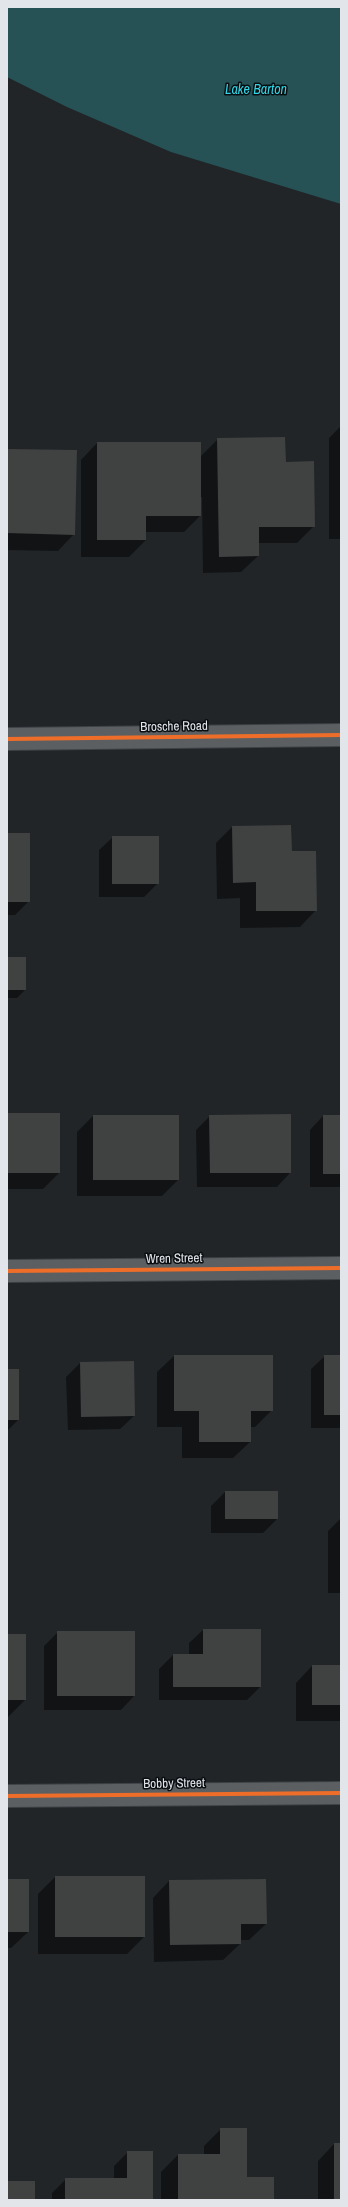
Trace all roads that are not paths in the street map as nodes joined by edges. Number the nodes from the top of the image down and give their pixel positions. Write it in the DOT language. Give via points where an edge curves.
graph roads {
  1 [pos="341,735"];
  2 [pos="7,738"];
  3 [pos="341,1268"];
  4 [pos="7,1271"];
  5 [pos="341,1793"];
  6 [pos="7,1796"];
  1 -- 2 [label="street, Brosche Road"];
  3 -- 4 [label="street, Wren Street"];
  5 -- 6 [label="street, Bobby Street"];
}
